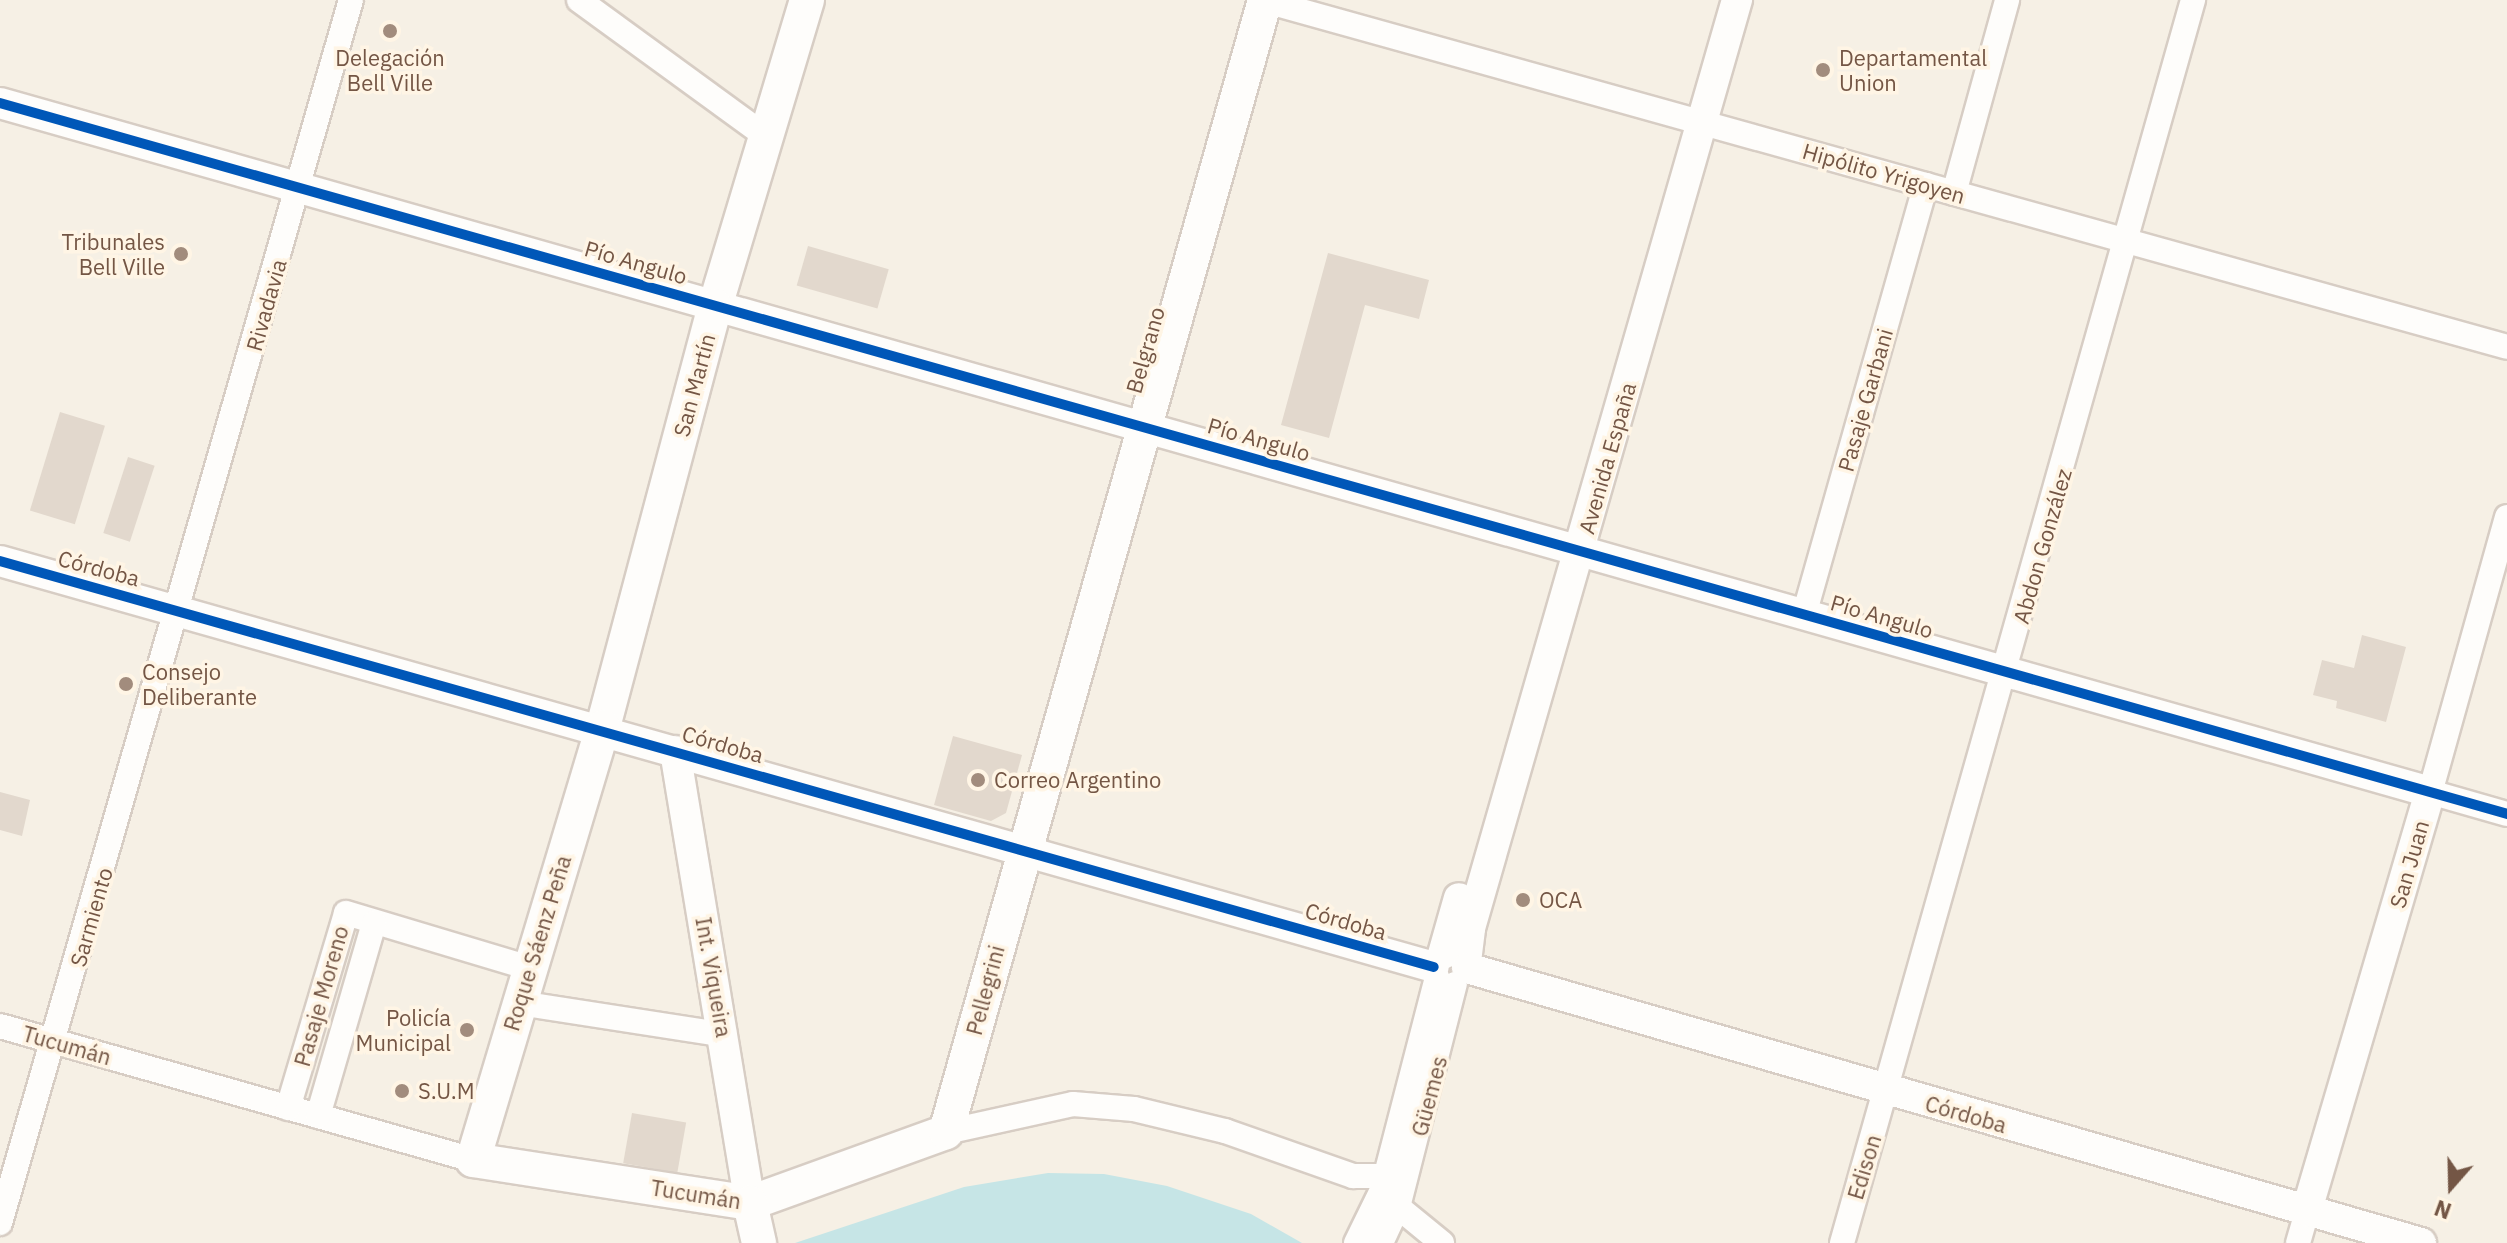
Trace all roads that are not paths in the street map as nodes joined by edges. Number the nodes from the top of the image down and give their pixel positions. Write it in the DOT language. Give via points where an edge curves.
graph roads {
  1 [pos="351,0"];
  2 [pos="579,0"];
  3 [pos="807,0"];
  4 [pos="1264,0"];
  5 [pos="1716,0"];
  6 [pos="1737,0"];
  7 [pos="2007,0"];
  8 [pos="2193,0"];
  9 [pos="0,103"];
  10 [pos="1694,120"];
  11 [pos="767,137"];
  12 [pos="1926,185"];
  13 [pos="299,188"];
  14 [pos="1954,193"];
  15 [pos="2128,241"];
  16 [pos="715,306"];
  17 [pos="2507,347"];
  18 [pos="1143,427"];
  19 [pos="2507,517"];
  20 [pos="1571,548"];
  21 [pos="0,561"];
  22 [pos="180,611"];
  23 [pos="1804,615"];
  24 [pos="2006,672"];
  25 [pos="603,727"];
  26 [pos="675,751"];
  27 [pos="2430,792"];
  28 [pos="2507,814"];
  29 [pos="1023,849"];
  30 [pos="374,923"];
  31 [pos="529,968"];
  32 [pos="1452,971"];
  33 [pos="519,1003"];
  34 [pos="0,1026"];
  35 [pos="725,1035"];
  36 [pos="55,1042"];
  37 [pos="1885,1100"];
  38 [pos="288,1108"];
  39 [pos="318,1116"];
  40 [pos="946,1132"];
  41 [pos="473,1160"];
  42 [pos="1389,1191"];
  43 [pos="750,1203"];
  44 [pos="0,1223"];
  45 [pos="2302,1226"];
  46 [pos="759,1240"];
  47 [pos="1356,1243"];
  48 [pos="1381,1243"];
  49 [pos="1442,1243"];
  50 [pos="1842,1243"];
  51 [pos="2378,1243"];
  52 [pos="2421,1243"];
  1 -- 13 [label="street, Rivadavia"];
  2 -- 11 [label="street"];
  3 -- 11 [label="main road, San Martín"];
  4 -- 10 [label="street, Hipólito Yrigoyen"];
  4 -- 18 [label="main road, Belgrano"];
  5 -- 10 [label="street, Avenida España"];
  6 -- 10 [label="street, Avenida España"];
  7 -- 14 [label="street"];
  8 -- 15 [label="street, Abdon González"];
  9 -- 13 [label="street, Pío Angulo"];
  10 -- 12 [label="street, Hipólito Yrigoyen"];
  10 -- 20 [label="street, Avenida España"];
  11 -- 16 [label="main road, San Martín"];
  12 -- 14 [label="street, Hipólito Yrigoyen"];
  12 -- 23 [label="street, Pasaje Garbani"];
  13 -- 16 [label="street, Pío Angulo"];
  13 -- 22 [label="street, Rivadavia"];
  14 -- 15 [label="street, Hipólito Yrigoyen"];
  15 -- 17 [label="street, Hipólito Yrigoyen"];
  15 -- 24 [label="street, Abdon González"];
  16 -- 18 [label="street, Pío Angulo"];
  16 -- 25 [label="main road, San Martín"];
  18 -- 20 [label="street, Pío Angulo"];
  18 -- 29 [label="main road, Belgrano"];
  19 -- 27 [label="street, San Juan"];
  20 -- 23 [label="street, Pío Angulo"];
  20 -- 32 [label="street, Avenida España"];
  21 -- 22 [label="street, Córdoba"];
  22 -- 25 [label="street, Córdoba"];
  22 -- 36 [label="street, Sarmiento"];
  23 -- 24 [label="street, Pío Angulo"];
  24 -- 27 [label="street, Pío Angulo"];
  24 -- 37 [label="street, Abdon González"];
  25 -- 26 [label="street, Córdoba"];
  25 -- 31 [label="main road, Roque Sáenz Peña"];
  26 -- 29 [label="street, Córdoba"];
  26 -- 35 [label="street, Int. Viqueira"];
  27 -- 28 [label="street, Pío Angulo"];
  27 -- 45 [label="street, San Juan"];
  29 -- 32 [label="street, Córdoba"];
  29 -- 40 [label="main road, Pellegrini"];
  30 -- 31 [label="street, Pasaje Moreno"];
  30 -- 38 [label="street, Pasaje Moreno" via="346,913"];
  30 -- 39 [label="street, Pasaje Moreno"];
  31 -- 33 [label="main road, Roque Sáenz Peña"];
  32 -- 37 [label="street, Córdoba"];
  32 -- 42 [label="street, Güemes"];
  32 -- 42 [label="street, Güemes"];
  33 -- 35 [label="street"];
  33 -- 41 [label="main road, Roque Sáenz Peña"];
  34 -- 36 [label="street, Tucumán"];
  35 -- 43 [label="street, Int. Viqueira"];
  36 -- 38 [label="street, Tucumán"];
  36 -- 44 [label="street, Sarmiento"];
  37 -- 45 [label="street, Córdoba"];
  37 -- 50 [label="street, Edison"];
  38 -- 39 [label="street, Tucumán"];
  39 -- 41 [label="street, Tucumán"];
  40 -- 42 [label="street, Tucumán" via="1073,1104 1134,1109 1225,1131"];
  40 -- 43 [label="main road, Tucumán"];
  41 -- 43 [label="main road, Tucumán"];
  42 -- 47 [label="street"];
  42 -- 48 [label="street"];
  42 -- 49 [label="street"];
  43 -- 46 [label="main road"];
  45 -- 51 [label="street, Córdoba"];
  45 -- 52 [label="street, Córdoba"];
}
